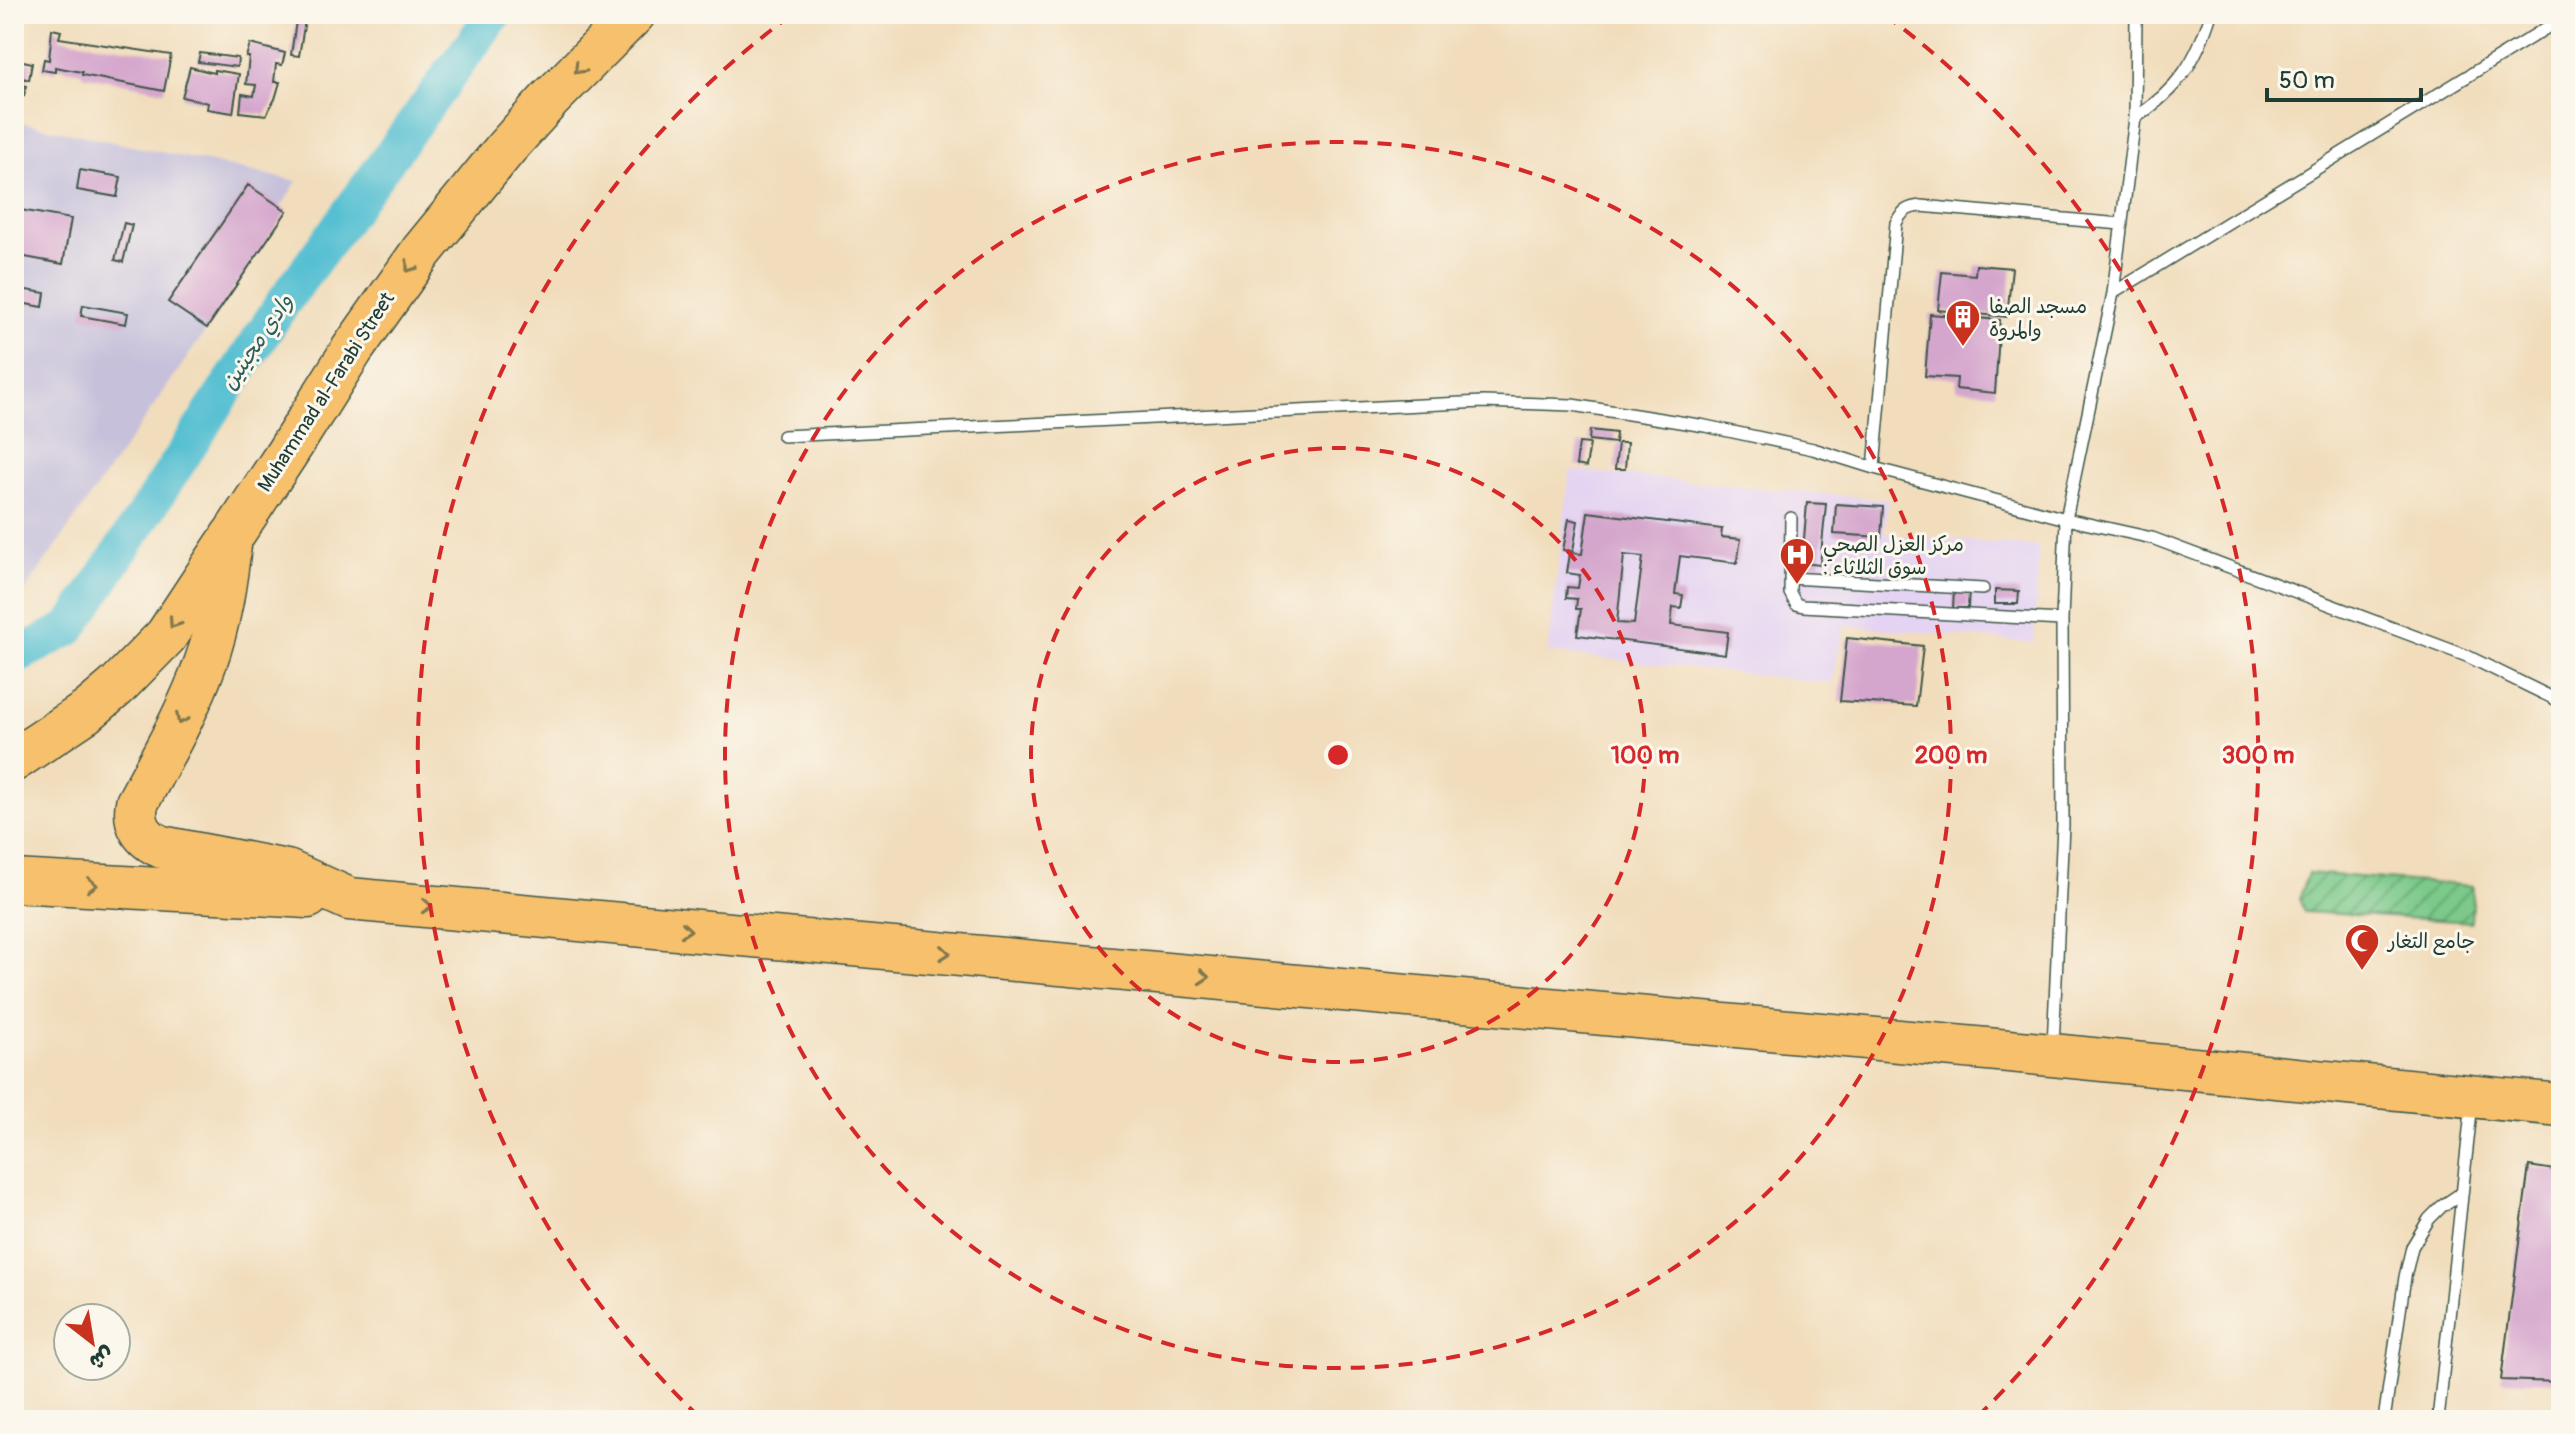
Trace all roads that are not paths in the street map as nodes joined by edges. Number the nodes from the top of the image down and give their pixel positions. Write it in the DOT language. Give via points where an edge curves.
graph roads {
  1 [pos="634,14"];
  2 [pos="2136,14"];
  3 [pos="2211,14"];
  4 [pos="2561,19"];
  5 [pos="2135,118"];
  6 [pos="2121,224"];
  7 [pos="2113,293"];
  8 [pos="783,436"];
  9 [pos="1874,468"];
  10 [pos="1791,518"];
  11 [pos="2066,519"];
  12 [pos="231,537"];
  13 [pos="1790,578"];
  14 [pos="1983,589"];
  15 [pos="2062,620"];
  16 [pos="2561,702"];
  17 [pos="14,760"];
  18 [pos="14,881"];
  19 [pos="349,899"];
  20 [pos="2052,1055"];
  21 [pos="2473,1097"];
  22 [pos="2561,1105"];
  23 [pos="2460,1194"];
  24 [pos="2384,1420"];
  25 [pos="2438,1420"];
  1 -- 12 [label="highway, Muhammad al-Farabi Street, one-way" via="506,148 422,251"];
  2 -- 5 [label="lane"];
  3 -- 5 [label="lane" via="2202,45 2185,73 2160,101"];
  4 -- 7 [label="lane"];
  5 -- 6 [label="lane"];
  6 -- 7 [label="lane"];
  6 -- 9 [label="lane" via="1921,206 1901,213"];
  7 -- 11 [label="lane"];
  8 -- 9 [label="lane" via="1528,402 1705,426"];
  9 -- 11 [label="lane"];
  10 -- 13 [label="lane"];
  11 -- 15 [label="lane"];
  11 -- 16 [label="lane" via="2192,551 2467,656"];
  12 -- 17 [label="highway, Muhammad al-Farabi Street, one-way" via="166,636 142,662 89,710"];
  12 -- 19 [label="highway, one-way" via="224,592 205,665 137,803 136,821 153,844 287,871"];
  13 -- 14 [label="lane"];
  13 -- 15 [label="lane" via="1792,599 1803,606"];
  15 -- 20 [label="lane" via="2063,825"];
  18 -- 19 [label="highway, one-way"];
  19 -- 20 [label="highway, one-way"];
  20 -- 21 [label="highway"];
  21 -- 22 [label="highway"];
  21 -- 23 [label="lane"];
  23 -- 24 [label="lane" via="2429,1219 2412,1247"];
  23 -- 25 [label="lane"];
}
